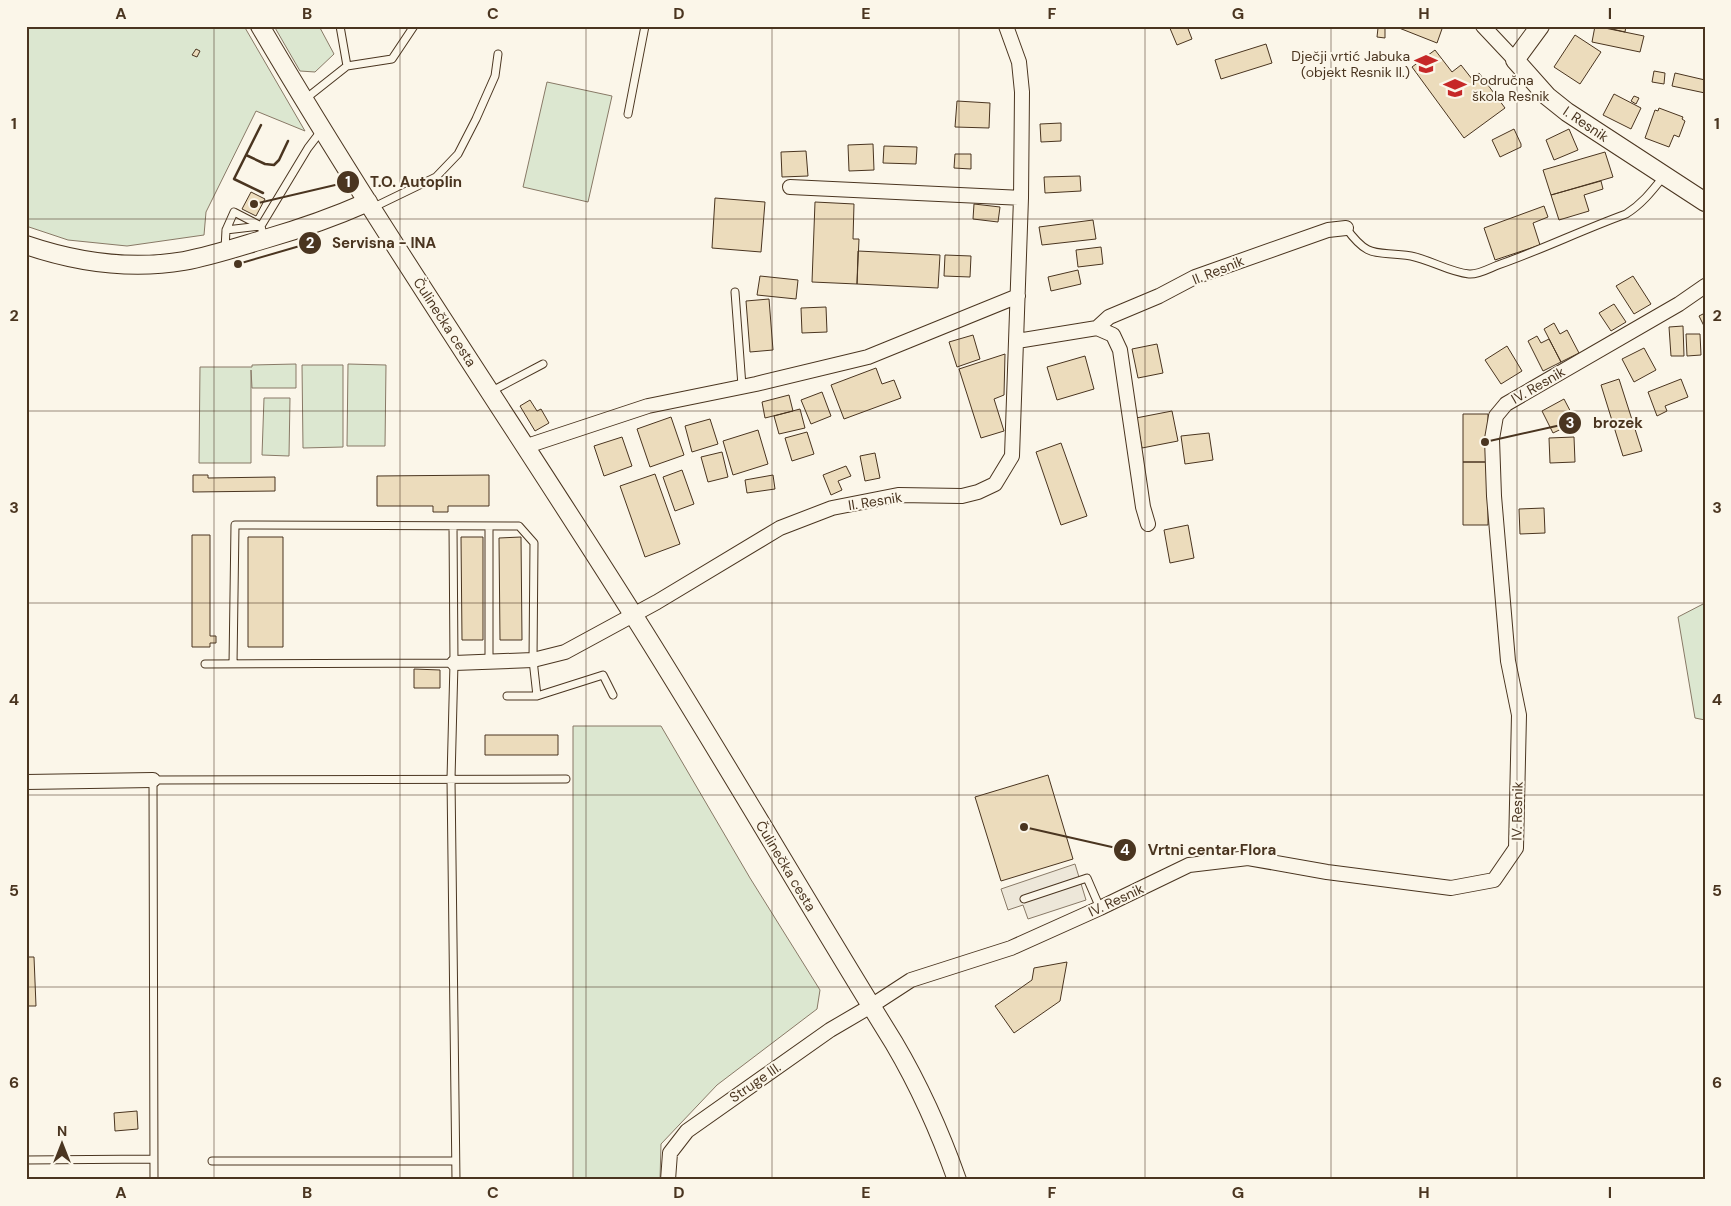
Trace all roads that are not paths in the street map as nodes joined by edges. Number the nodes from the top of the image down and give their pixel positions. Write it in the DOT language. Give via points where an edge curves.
graph roads {
  1 [pos="260,26"];
  2 [pos="340,26"];
  3 [pos="414,26"];
  4 [pos="645,26"];
  5 [pos="1006,26"];
  6 [pos="1483,26"];
  7 [pos="1540,26"];
  8 [pos="498,54"];
  9 [pos="1514,60"];
  10 [pos="348,66"];
  11 [pos="303,100"];
  12 [pos="628,114"];
  13 [pos="323,129"];
  14 [pos="1664,176"];
  15 [pos="790,187"];
  16 [pos="1021,198"];
  17 [pos="1705,202"];
  18 [pos="370,205"];
  19 [pos="1346,228"];
  20 [pos="226,230"];
  21 [pos="263,233"];
  22 [pos="26,245"];
  23 [pos="225,252"];
  24 [pos="1705,286"];
  25 [pos="735,292"];
  26 [pos="1018,296"];
  27 [pos="1097,328"];
  28 [pos="1017,341"];
  29 [pos="543,364"];
  30 [pos="742,386"];
  31 [pos="490,392"];
  32 [pos="524,447"];
  33 [pos="1148,524"];
  34 [pos="453,526"];
  35 [pos="490,526"];
  36 [pos="634,616"];
  37 [pos="533,660"];
  38 [pos="490,661"];
  39 [pos="454,663"];
  40 [pos="205,664"];
  41 [pos="233,664"];
  42 [pos="613,694"];
  43 [pos="507,696"];
  44 [pos="537,696"];
  45 [pos="451,779"];
  46 [pos="566,779"];
  47 [pos="153,780"];
  48 [pos="26,782"];
  49 [pos="1024,899"];
  50 [pos="1100,908"];
  51 [pos="871,1006"];
  52 [pos="154,1159"];
  53 [pos="26,1160"];
  54 [pos="212,1161"];
  55 [pos="455,1161"];
  56 [pos="154,1180"];
  57 [pos="456,1180"];
  58 [pos="668,1180"];
  59 [pos="956,1180"];
  1 -- 11 [label="street, Čulinečka cesta"];
  2 -- 10 [label="lane"];
  3 -- 10 [label="lane" via="392,59"];
  4 -- 12 [label="lane"];
  5 -- 16 [label="street, II. Resnik" via="1019,62 1022,92"];
  6 -- 9 [label="street, I. Resnik"];
  7 -- 9 [label="street"];
  8 -- 18 [label="lane" via="495,76 458,154 436,177"];
  9 -- 14 [label="street, I. Resnik" via="1547,96 1567,112"];
  10 -- 11 [label="lane"];
  11 -- 13 [label="street, Čulinečka cesta"];
  13 -- 18 [label="street, Čulinečka cesta"];
  13 -- 21 [label="lane" via="308,148"];
  14 -- 17 [label="street, I. Resnik"];
  14 -- 19 [label="lane" via="1650,195 1626,214 1472,275 1418,258 1372,253 1356,243"];
  15 -- 16 [label="street"];
  16 -- 26 [label="street, II. Resnik"];
  18 -- 21 [label="street" via="306,228"];
  18 -- 31 [label="street, Čulinečka cesta"];
  19 -- 27 [label="street, II. Resnik" via="1328,230 1195,277 1108,317"];
  20 -- 21 [label="lane"];
  20 -- 21 [label="lane" via="234,212"];
  20 -- 23 [label="lane"];
  21 -- 23 [label="street"];
  22 -- 23 [label="street" via="54,254 106,263 147,265"];
  24 -- 50 [label="street, IV. Resnik" via="1506,404 1496,416 1492,439 1494,496 1508,661 1519,715 1516,848 1494,880 1451,888 1248,858 1189,865"];
  25 -- 30 [label="lane"];
  26 -- 28 [label="street, II. Resnik"];
  26 -- 30 [label="street" via="868,357"];
  27 -- 28 [label="street, II. Resnik"];
  27 -- 33 [label="street" via="1113,335 1120,350"];
  28 -- 36 [label="street, II. Resnik" via="1012,456 995,484 962,496 898,495 832,508 806,517 780,528"];
  29 -- 31 [label="lane"];
  30 -- 32 [label="street" via="648,406"];
  31 -- 32 [label="street, Čulinečka cesta"];
  32 -- 36 [label="street, Čulinečka cesta"];
  34 -- 35 [label="lane"];
  34 -- 39 [label="lane"];
  34 -- 41 [label="lane" via="235,525"];
  35 -- 37 [label="lane" via="519,526 534,543"];
  35 -- 38 [label="lane"];
  36 -- 37 [label="street" via="565,652"];
  36 -- 51 [label="street, Čulinečka cesta"];
  37 -- 38 [label="street"];
  37 -- 44 [label="lane"];
  38 -- 39 [label="street"];
  39 -- 41 [label="lane"];
  39 -- 45 [label="lane"];
  40 -- 41 [label="lane"];
  42 -- 44 [label="lane" via="603,675"];
  43 -- 44 [label="lane"];
  45 -- 46 [label="lane"];
  45 -- 47 [label="lane"];
  45 -- 55 [label="lane"];
  47 -- 48 [label="street"];
  47 -- 52 [label="lane"];
  49 -- 50 [label="lane" via="1087,878"];
  50 -- 51 [label="street, IV. Resnik" via="1011,948 910,980"];
  51 -- 58 [label="street, Struge III." via="830,1030 687,1131 670,1153"];
  51 -- 59 [label="street, Čulinečka cesta" via="934,1119"];
  52 -- 53 [label="lane"];
  52 -- 56 [label="lane"];
  54 -- 55 [label="lane"];
  55 -- 57 [label="lane"];
}
